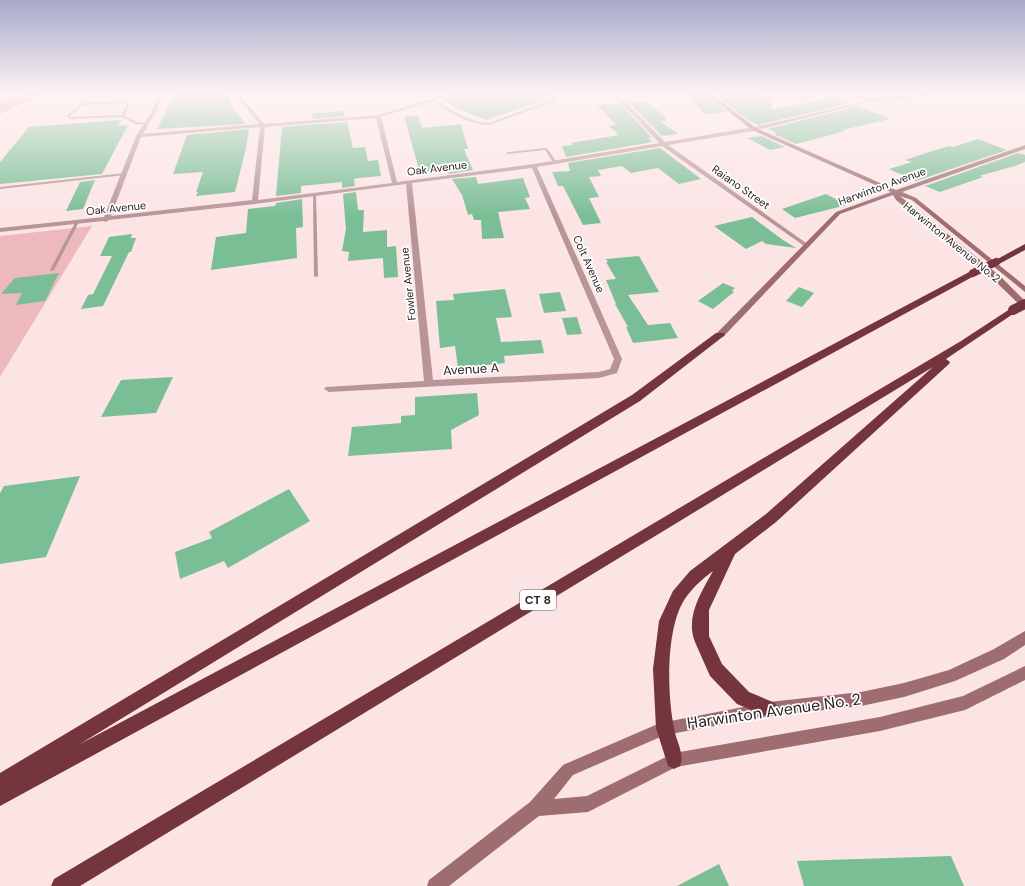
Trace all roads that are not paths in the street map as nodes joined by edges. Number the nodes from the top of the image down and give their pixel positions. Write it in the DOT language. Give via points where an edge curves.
graph roads {
  1 [pos="142,133"];
  2 [pos="173,133"];
  3 [pos="262,133"];
  4 [pos="382,133"];
  5 [pos="653,133"];
  6 [pos="730,133"];
  7 [pos="764,133"];
  8 [pos="140,136"];
  9 [pos="664,145"];
  10 [pos="1025,147"];
  11 [pos="508,153"];
  12 [pos="555,163"];
  13 [pos="534,166"];
  14 [pos="124,174"];
  15 [pos="409,182"];
  16 [pos="395,184"];
  17 [pos="0,188"];
  18 [pos="895,192"];
  19 [pos="314,194"];
  20 [pos="255,202"];
  21 [pos="106,220"];
  22 [pos="77,222"];
  23 [pos="0,230"];
  24 [pos="807,246"];
  25 [pos="1025,247"];
  26 [pos="52,270"];
  27 [pos="316,276"];
  28 [pos="1025,290"];
  29 [pos="1021,306"];
  30 [pos="720,334"];
  31 [pos="965,343"];
  32 [pos="614,371"];
  33 [pos="429,384"];
  34 [pos="329,389"];
  35 [pos="730,551"];
  36 [pos="1025,637"];
  37 [pos="1025,673"];
  38 [pos="769,709"];
  39 [pos="665,728"];
  40 [pos="674,760"];
  41 [pos="0,783"];
  42 [pos="0,797"];
  43 [pos="536,808"];
  44 [pos="61,886"];
  45 [pos="435,886"];
  1 -- 8 [label="street"];
  2 -- 8 [label="street"];
  3 -- 20 [label="street"];
  4 -- 16 [label="street"];
  5 -- 9 [label="street, Raiano Street"];
  6 -- 9 [label="street, Oak Avenue"];
  7 -- 18 [label="main road"];
  8 -- 14 [label="street"];
  9 -- 12 [label="street, Oak Avenue"];
  9 -- 24 [label="street, Raiano Street"];
  10 -- 18 [label="main road, Harwinton Avenue"];
  11 -- 12 [label="lane" via="546,149"];
  12 -- 13 [label="street, Oak Avenue"];
  13 -- 15 [label="street, Oak Avenue"];
  13 -- 32 [label="street, Colt Avenue" via="618,359"];
  14 -- 17 [label="lane"];
  14 -- 21 [label="street"];
  15 -- 16 [label="street, Oak Avenue"];
  15 -- 33 [label="street, Fowler Avenue"];
  16 -- 19 [label="street, Oak Avenue"];
  18 -- 24 [label="main road, Harwinton Avenue" via="838,213"];
  18 -- 28 [label="main road, Harwinton Avenue No. 2" via="914,199"];
  18 -- 29 [label="main road, Harwinton Avenue No. 2" via="898,199 997,278"];
  19 -- 20 [label="street, Oak Avenue"];
  19 -- 27 [label="lane"];
  20 -- 21 [label="street, Oak Avenue"];
  21 -- 22 [label="street, Oak Avenue"];
  22 -- 23 [label="street, Oak Avenue"];
  22 -- 26 [label="lane"];
  24 -- 30 [label="main road, Harwinton Avenue"];
  25 -- 42 [label="highway, bridge"];
  29 -- 31 [label="highway, CT 8"];
  30 -- 41 [label="highway" via="636,398"];
  31 -- 35 [label="highway" via="772,518"];
  31 -- 44 [label="highway, CT 8"];
  32 -- 33 [label="street, Avenue A"];
  33 -- 34 [label="street, Avenue A"];
  35 -- 38 [label="highway" via="701,609 700,637 716,670 743,698"];
  35 -- 39 [label="highway" via="695,576 678,596 667,621 661,669"];
  36 -- 38 [label="main road, Harwinton Avenue No. 2" via="1000,654 950,676 904,690"];
  37 -- 40 [label="main road, Harwinton Avenue No. 2" via="965,703 894,721"];
  38 -- 39 [label="main road, Harwinton Avenue No. 2"];
  39 -- 40 [label="highway"];
  39 -- 43 [label="main road, Harwinton Avenue No. 2" via="568,770"];
  40 -- 43 [label="main road, Harwinton Avenue No. 2" via="588,804"];
  43 -- 45 [label="main road, Harwinton Avenue No. 2"];
}
